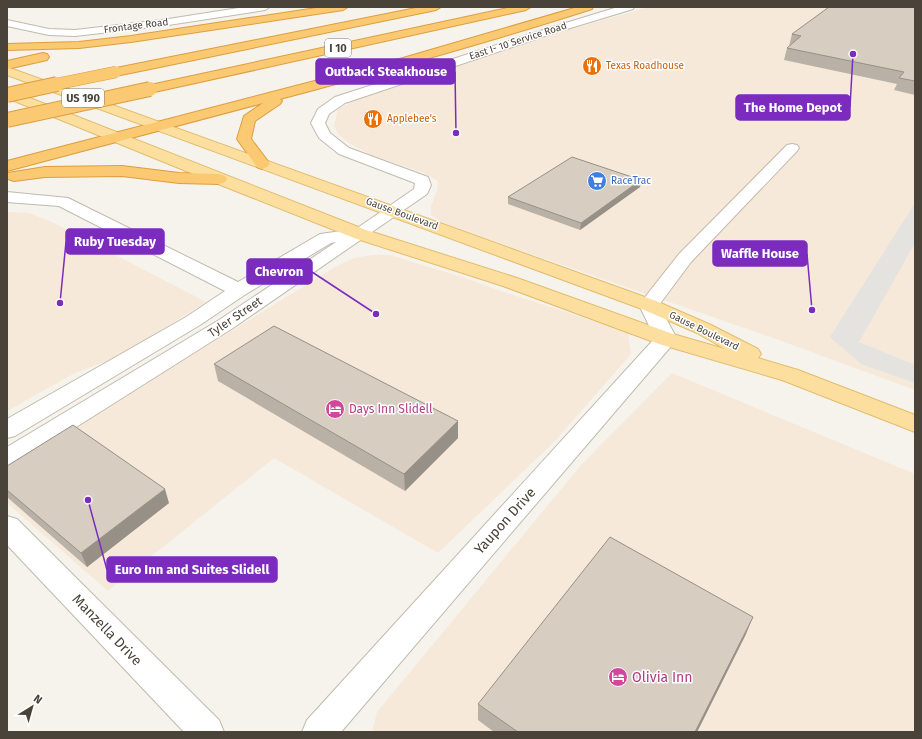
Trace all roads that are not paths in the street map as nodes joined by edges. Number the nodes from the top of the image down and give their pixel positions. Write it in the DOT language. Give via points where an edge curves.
graph roads {
  1 [pos="265,7"];
  2 [pos="343,7"];
  3 [pos="436,7"];
  4 [pos="526,7"];
  5 [pos="588,7"];
  6 [pos="629,7"];
  7 [pos="7,23"];
  8 [pos="131,39"];
  9 [pos="7,47"];
  10 [pos="7,65"];
  11 [pos="7,71"];
  12 [pos="295,92"];
  13 [pos="7,94"];
  14 [pos="7,120"];
  15 [pos="158,126"];
  16 [pos="116,137"];
  17 [pos="792,148"];
  18 [pos="262,164"];
  19 [pos="7,166"];
  20 [pos="7,177"];
  21 [pos="219,179"];
  22 [pos="7,197"];
  23 [pos="393,211"];
  24 [pos="360,234"];
  25 [pos="239,290"];
  26 [pos="649,305"];
  27 [pos="666,339"];
  28 [pos="790,375"];
  29 [pos="915,424"];
  30 [pos="7,430"];
  31 [pos="7,459"];
  32 [pos="7,527"];
  33 [pos="207,732"];
  34 [pos="320,732"];
  1 -- 7 [label="street, Frontage Road" via="75,34 49,32"];
  2 -- 8 [label="highway"];
  3 -- 13 [label="highway, I 10, bridge"];
  4 -- 14 [label="highway, I 10, bridge"];
  5 -- 12 [label="highway"];
  6 -- 23 [label="street, East I- 10 Service Road" via="374,88 328,107 318,123 324,135 344,151 422,180 421,191"];
  8 -- 9 [label="highway" via="79,45"];
  8 -- 10 [label="highway"];
  11 -- 15 [label="main road, Gause Boulevard / US 190"];
  12 -- 15 [label="highway"];
  12 -- 18 [label="highway" via="260,110 249,120 244,139"];
  13 -- 16 [label="main road, Gause Boulevard / US 190"];
  15 -- 16 [label="highway"];
  15 -- 18 [label="main road, Gause Boulevard / US 190"];
  16 -- 19 [label="highway"];
  16 -- 21 [label="main road, Gause Boulevard / US 190"];
  17 -- 26 [label="street" via="685,258"];
  18 -- 23 [label="main road, Gause Boulevard / US 190"];
  20 -- 21 [label="highway" via="44,172 122,171 179,178"];
  21 -- 24 [label="main road, Gause Boulevard / US 190"];
  22 -- 25 [label="street" via="62,201"];
  23 -- 24 [label="street, East I- 10 Service Road"];
  23 -- 26 [label="main road, Gause Boulevard / US 190"];
  24 -- 25 [label="street, Tyler Street" via="326,238"];
  24 -- 27 [label="main road, Gause Boulevard / US 190" via="510,282"];
  24 -- 31 [label="street, Tyler Street" via="226,324"];
  25 -- 30 [label="street, Tyler Street" via="193,321"];
  26 -- 27 [label="street"];
  26 -- 28 [label="main road, Gause Boulevard / US 190" via="704,329"];
  27 -- 28 [label="main road, Gause Boulevard / US 190"];
  27 -- 34 [label="street, Yaupon Drive"];
  28 -- 29 [label="main road, Gause Boulevard / US 190"];
  32 -- 33 [label="street, Manzella Drive"];
}
